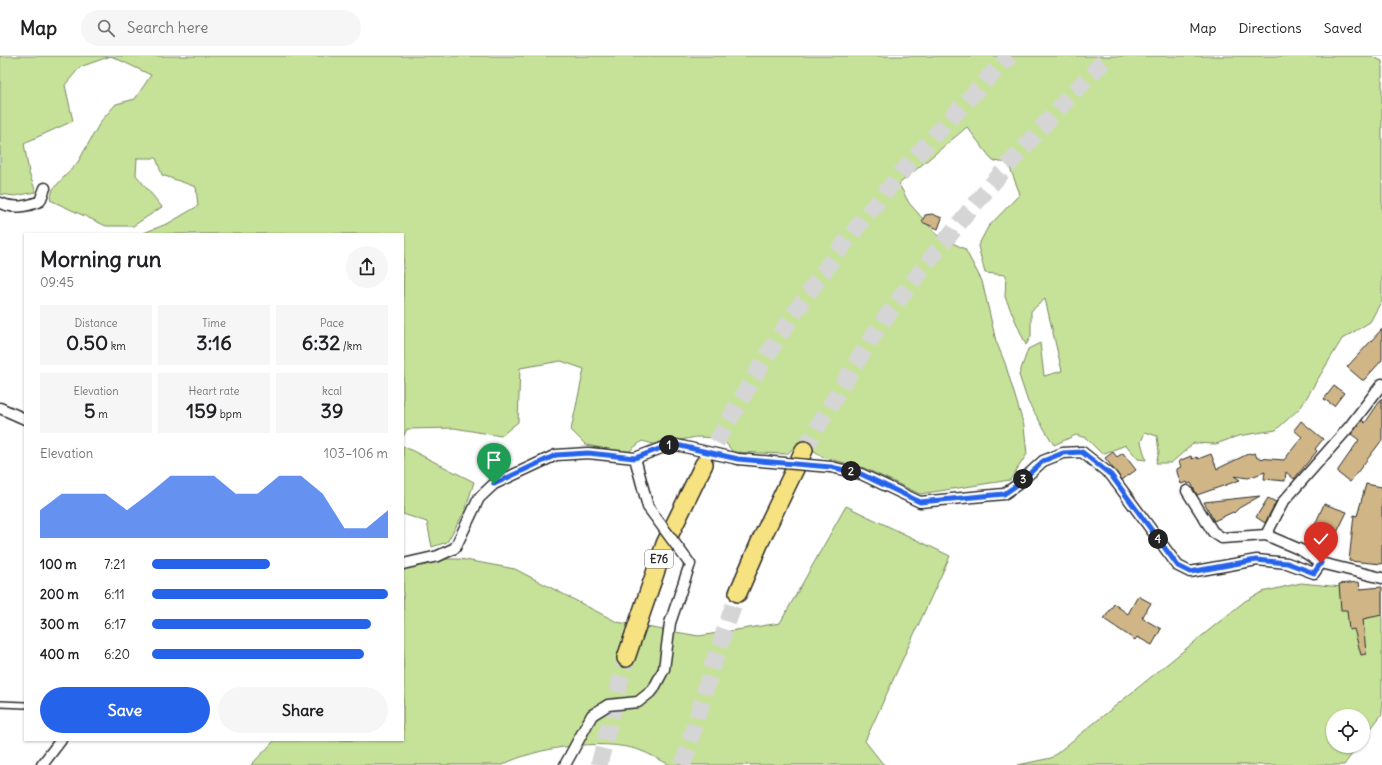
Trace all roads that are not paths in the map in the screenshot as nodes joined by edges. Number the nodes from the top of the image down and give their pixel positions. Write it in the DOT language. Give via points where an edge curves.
graph roads {
  1 [pos="45,188"];
  2 [pos="0,203"];
  3 [pos="1382,384"];
  4 [pos="0,408"];
  5 [pos="24,419"];
  6 [pos="804,450"];
  7 [pos="635,458"];
  8 [pos="704,464"];
  9 [pos="1187,491"];
  10 [pos="1266,535"];
  11 [pos="1321,563"];
  12 [pos="404,564"];
  13 [pos="1382,578"];
  14 [pos="738,593"];
  15 [pos="626,658"];
  16 [pos="0,704"];
  17 [pos="24,705"];
  18 [pos="60,741"];
  19 [pos="42,765"];
  20 [pos="565,765"];
  1 -- 2 [label="street" via="40,201 27,207 6,206"];
  3 -- 10 [label="street" via="1350,426 1283,502"];
  4 -- 5 [label="street"];
  6 -- 14 [label="highway"];
  7 -- 11 [label="street, bridge" via="672,444 738,459 831,467 861,474 920,502 1004,494 1043,461 1063,453 1082,452 1111,475 1178,566 1190,572 1256,560 1287,563 1314,573"];
  7 -- 12 [label="street" via="588,453 556,455 494,484 479,498 455,548 438,556"];
  7 -- 20 [label="street, bridge" via="648,507 690,564 670,624 664,668 653,690 638,702 608,705 592,715"];
  8 -- 15 [label="highway, E76" via="665,544"];
  9 -- 10 [label="street" via="1213,532 1222,538"];
  10 -- 11 [label="street" via="1301,550"];
  11 -- 13 [label="street"];
  16 -- 17 [label="lane"];
  18 -- 19 [label="street"];
}
